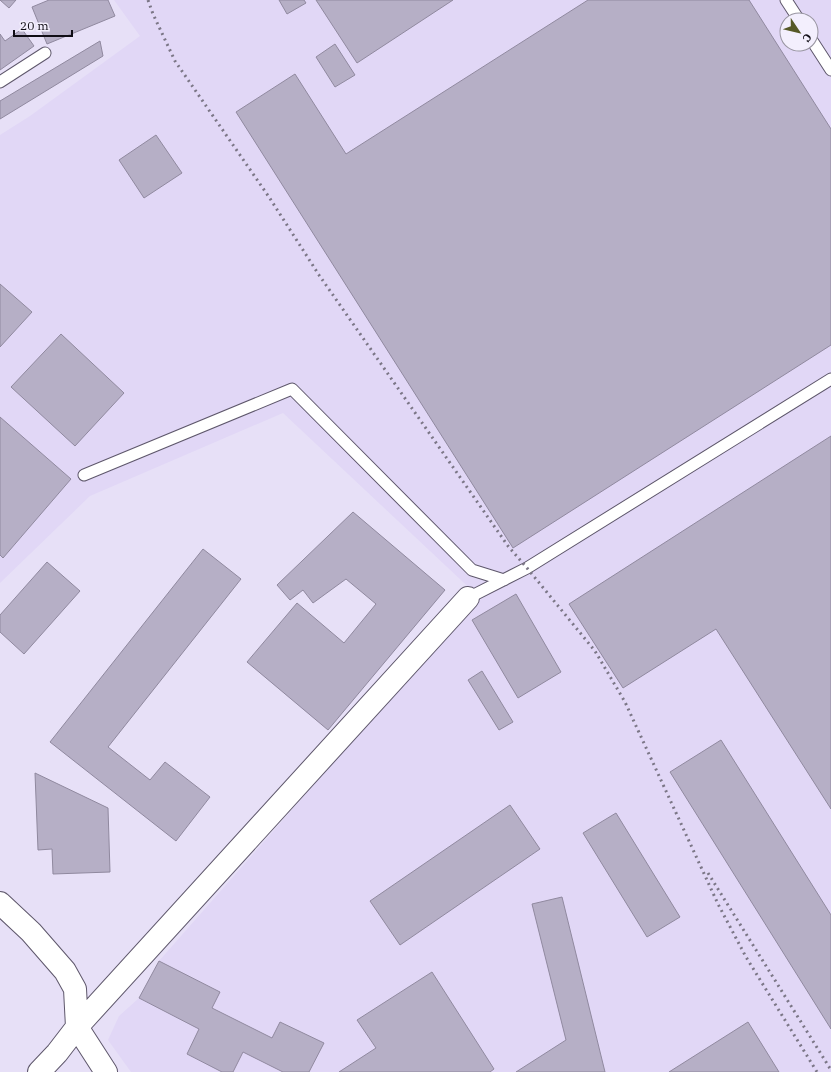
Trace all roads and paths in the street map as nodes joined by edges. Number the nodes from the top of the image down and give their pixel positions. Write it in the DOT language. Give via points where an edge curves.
graph roads {
  1 [pos="786,0"];
  2 [pos="794,12"];
  3 [pos="819,51"];
  4 [pos="45,53"];
  5 [pos="831,70"];
  6 [pos="0,82"];
  7 [pos="831,379"];
  8 [pos="84,475"];
  9 [pos="504,580"];
  10 [pos="468,598"];
  11 [pos="0,903"];
  12 [pos="77,1028"];
  13 [pos="39,1072"];
  14 [pos="106,1072"];
  1 -- 2 [label="lane"];
  3 -- 5 [label="lane"];
  4 -- 6 [label="lane"];
  7 -- 9 [label="lane"];
  8 -- 9 [label="lane" via="292,389 472,570"];
  9 -- 10 [label="lane"];
  10 -- 12 [label="street"];
  11 -- 12 [label="street" via="31,932 65,971 75,989"];
  12 -- 13 [label="street"];
  12 -- 14 [label="street"];
}
